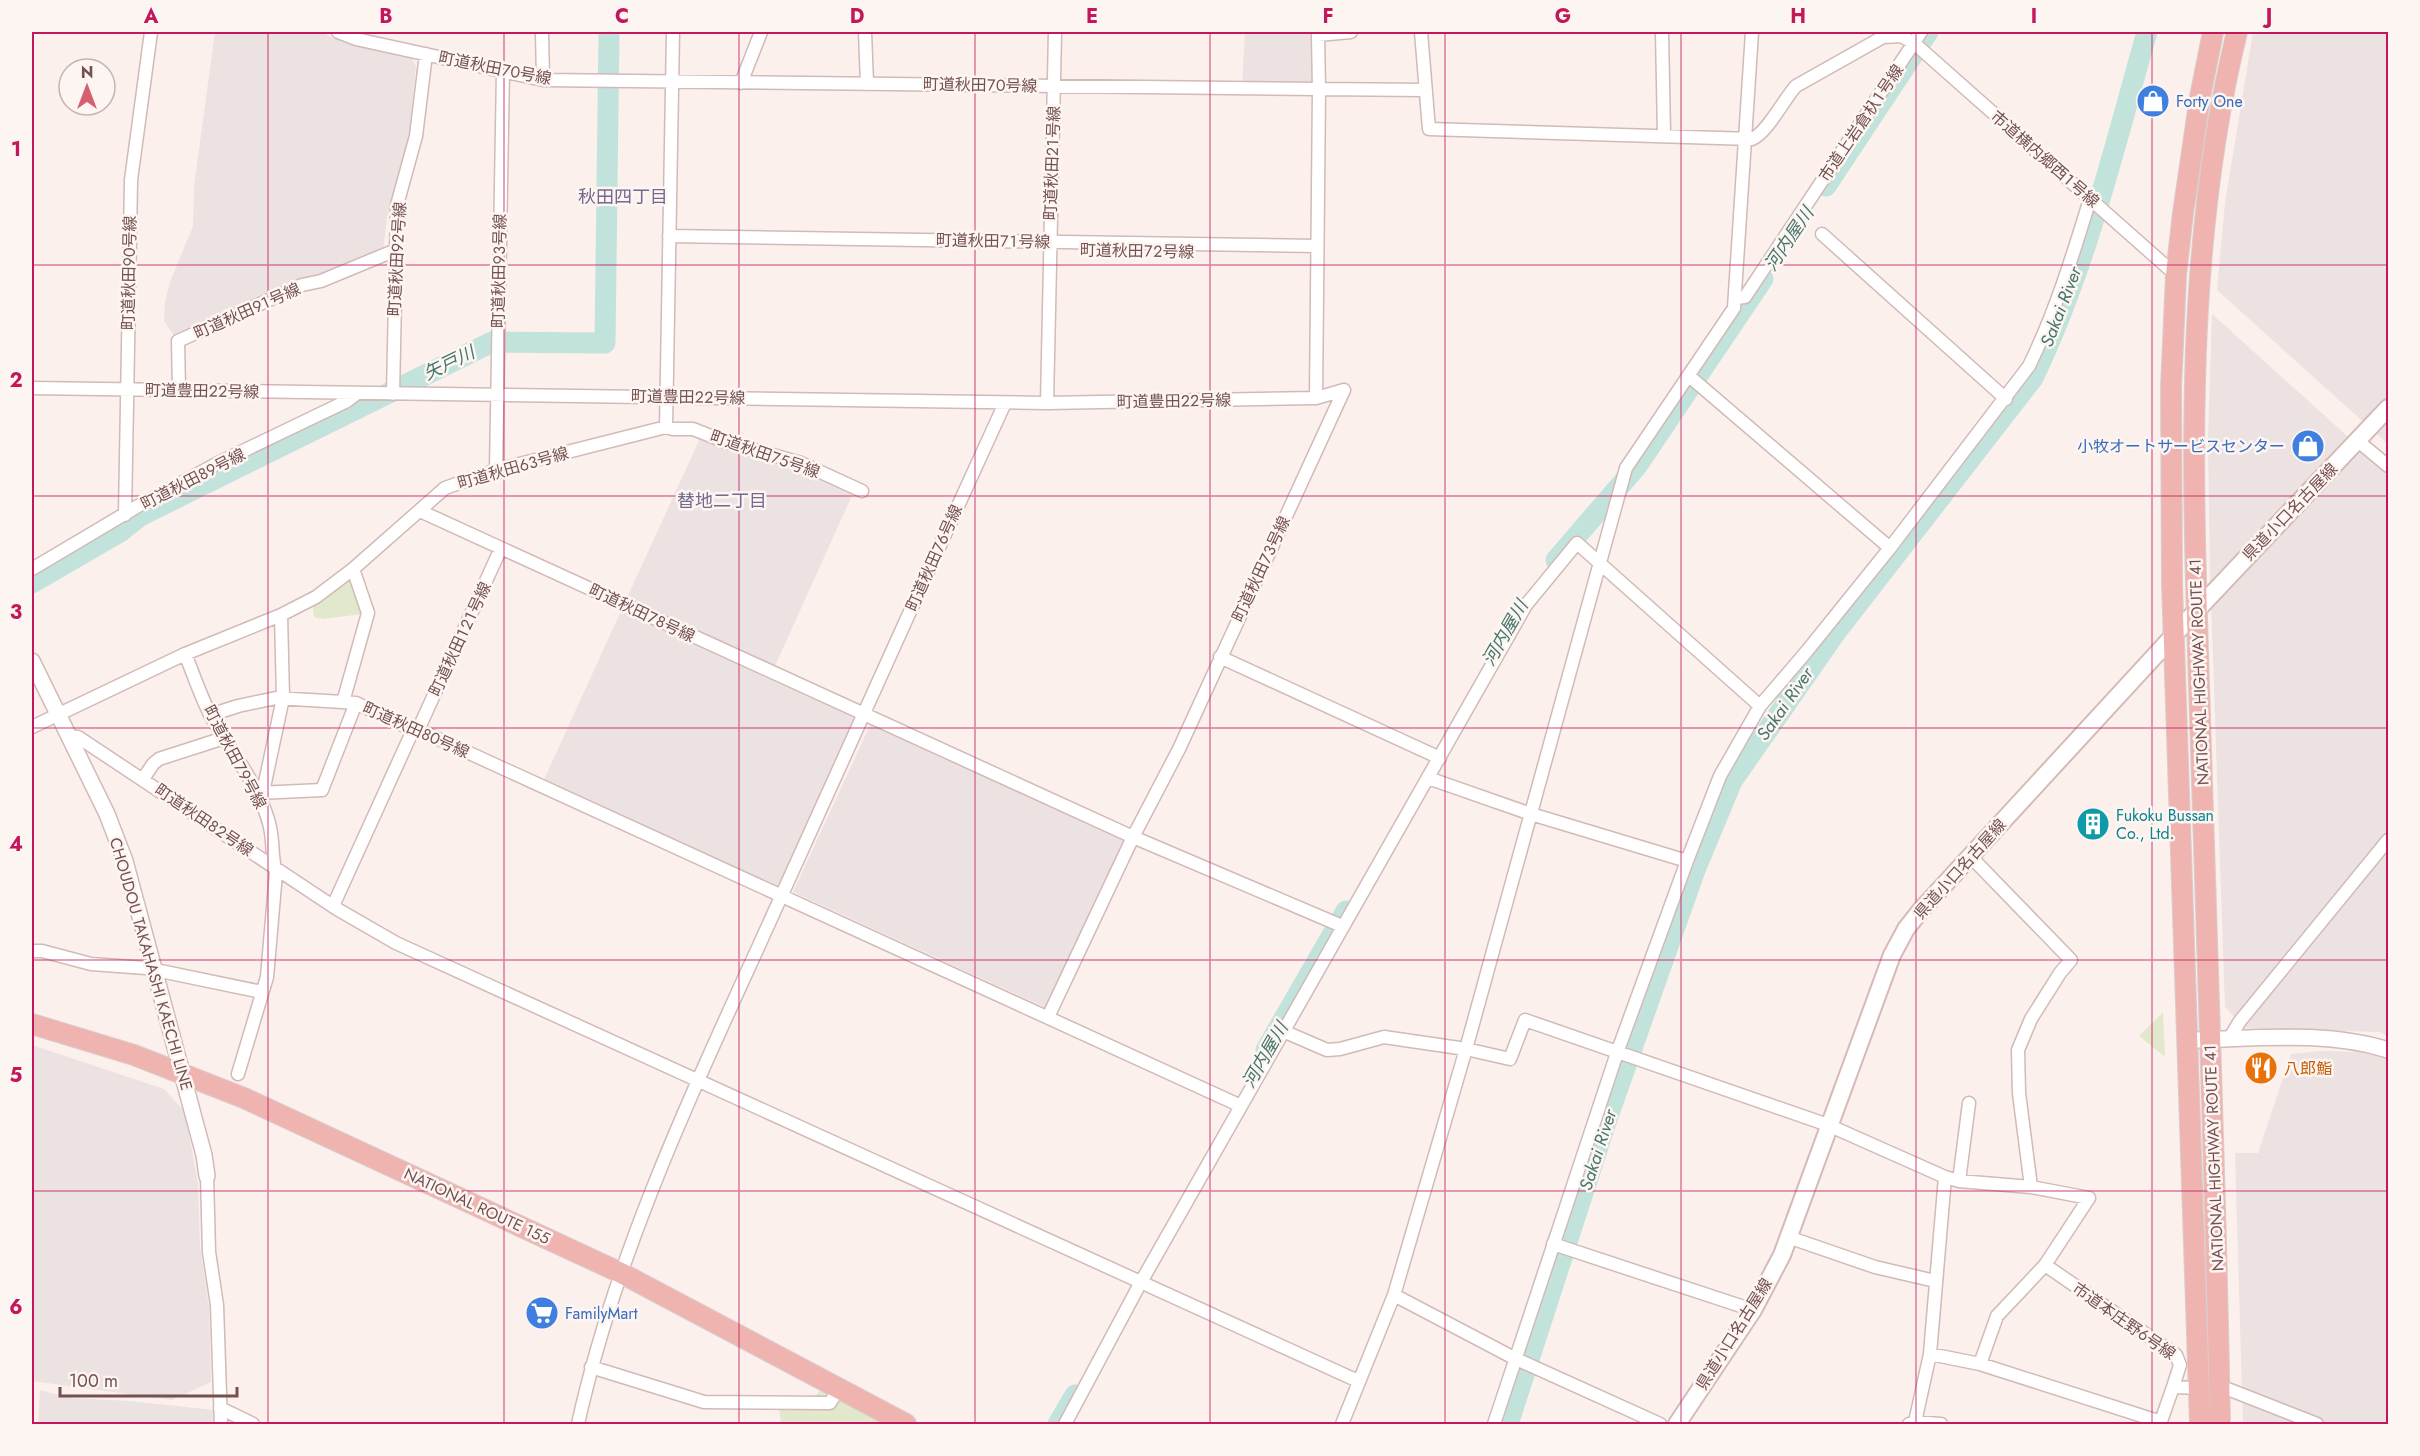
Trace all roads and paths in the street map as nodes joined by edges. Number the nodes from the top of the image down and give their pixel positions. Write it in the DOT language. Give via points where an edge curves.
graph roads {
  1 [pos="151,32"];
  2 [pos="542,32"];
  3 [pos="673,32"];
  4 [pos="761,32"];
  5 [pos="865,32"];
  6 [pos="1055,32"];
  7 [pos="1351,32"];
  8 [pos="1421,32"];
  9 [pos="1662,32"];
  10 [pos="1752,32"];
  11 [pos="1921,32"];
  12 [pos="2213,32"];
  13 [pos="2237,32"];
  14 [pos="344,33"];
  15 [pos="1914,43"];
  16 [pos="426,54"];
  17 [pos="503,71"];
  18 [pos="543,80"];
  19 [pos="672,83"];
  20 [pos="741,83"];
  21 [pos="867,84"];
  22 [pos="1054,86"];
  23 [pos="1319,89"];
  24 [pos="1425,90"];
  25 [pos="1664,135"];
  26 [pos="1745,139"];
  27 [pos="2090,199"];
  28 [pos="1822,234"];
  29 [pos="669,240"];
  30 [pos="1049,246"];
  31 [pos="396,250"];
  32 [pos="1317,250"];
  33 [pos="2176,274"];
  34 [pos="1736,298"];
  35 [pos="1689,376"];
  36 [pos="32,388"];
  37 [pos="126,390"];
  38 [pos="1344,390"];
  39 [pos="179,391"];
  40 [pos="356,394"];
  41 [pos="393,394"];
  42 [pos="497,395"];
  43 [pos="667,397"];
  44 [pos="1316,398"];
  45 [pos="2006,399"];
  46 [pos="1005,403"];
  47 [pos="1047,403"];
  48 [pos="2388,408"];
  49 [pos="666,427"];
  50 [pos="2358,441"];
  51 [pos="2388,466"];
  52 [pos="496,470"];
  53 [pos="862,491"];
  54 [pos="420,511"];
  55 [pos="125,515"];
  56 [pos="501,548"];
  57 [pos="1890,548"];
  58 [pos="1601,566"];
  59 [pos="353,568"];
  60 [pos="32,569"];
  61 [pos="2197,610"];
  62 [pos="281,615"];
  63 [pos="2174,635"];
  64 [pos="185,654"];
  65 [pos="1220,657"];
  66 [pos="32,661"];
  67 [pos="283,698"];
  68 [pos="343,702"];
  69 [pos="356,704"];
  70 [pos="1760,706"];
  71 [pos="58,712"];
  72 [pos="863,714"];
  73 [pos="210,715"];
  74 [pos="32,727"];
  75 [pos="416,729"];
  76 [pos="68,736"];
  77 [pos="224,738"];
  78 [pos="1440,758"];
  79 [pos="143,778"];
  80 [pos="1428,778"];
  81 [pos="260,793"];
  82 [pos="1531,814"];
  83 [pos="1133,837"];
  84 [pos="2388,840"];
  85 [pos="1971,856"];
  86 [pos="1687,861"];
  87 [pos="274,866"];
  88 [pos="782,895"];
  89 [pos="335,908"];
  90 [pos="1342,926"];
  91 [pos="32,951"];
  92 [pos="156,970"];
  93 [pos="262,992"];
  94 [pos="1048,1017"];
  95 [pos="32,1024"];
  96 [pos="1283,1031"];
  97 [pos="2188,1040"];
  98 [pos="2220,1040"];
  99 [pos="1466,1049"];
  100 [pos="2388,1050"];
  101 [pos="1618,1053"];
  102 [pos="182,1073"];
  103 [pos="238,1074"];
  104 [pos="698,1079"];
  105 [pos="1969,1103"];
  106 [pos="1241,1106"];
  107 [pos="1828,1125"];
  108 [pos="207,1176"];
  109 [pos="1945,1177"];
  110 [pos="1959,1181"];
  111 [pos="2031,1187"];
  112 [pos="1788,1237"];
  113 [pos="1553,1244"];
  114 [pos="2044,1265"];
  115 [pos="621,1272"];
  116 [pos="1935,1281"];
  117 [pos="1141,1282"];
  118 [pos="1394,1295"];
  119 [pos="1753,1310"];
  120 [pos="1930,1354"];
  121 [pos="1515,1358"];
  122 [pos="1980,1364"];
  123 [pos="591,1367"];
  124 [pos="1358,1381"];
  125 [pos="2220,1386"];
  126 [pos="2173,1387"];
  127 [pos="839,1388"];
  128 [pos="2200,1388"];
  129 [pos="220,1408"];
  130 [pos="2161,1423"];
  131 [pos="1912,1424"];
  132 [pos="221,1425"];
  133 [pos="253,1425"];
  134 [pos="578,1425"];
  135 [pos="906,1425"];
  136 [pos="1065,1425"];
  137 [pos="1342,1425"];
  138 [pos="1494,1425"];
  139 [pos="1660,1425"];
  140 [pos="1677,1425"];
  141 [pos="1941,1425"];
  142 [pos="2200,1425"];
  143 [pos="2220,1425"];
  144 [pos="2317,1425"];
  1 -- 37 [label="street, 町道秋田９０号線" via="130,180"];
  2 -- 18 [label="street"];
  3 -- 19 [label="street"];
  4 -- 20 [label="street"];
  5 -- 21 [label="street"];
  6 -- 22 [label="street, 町道秋田２１号線"];
  7 -- 23 [label="street" via="1318,35"];
  8 -- 24 [label="street"];
  9 -- 25 [label="street"];
  10 -- 26 [label="street"];
  11 -- 15 [label="street, 市道上岩倉杁１号線"];
  12 -- 33 [label="highway, NATIONAL HIGHWAY ROUTE 41" via="2192,146"];
  13 -- 61 [label="highway, NATIONAL HIGHWAY ROUTE 41" via="2212,162 2199,281 2193,399"];
  14 -- 16 [label="street, 町道秋田７０号線"];
  15 -- 26 [label="street" via="1901,36 1883,37 1808,78 1786,97 1760,136"];
  15 -- 27 [label="street, 市道横内郷西１号線"];
  15 -- 34 [label="street, 市道上岩倉杁１号線" via="1745,297"];
  16 -- 17 [label="street, 町道秋田７０号線"];
  16 -- 31 [label="street, 町道秋田９２号線" via="416,136 397,205"];
  17 -- 18 [label="street, 町道秋田７０号線"];
  17 -- 42 [label="street, 町道秋田９３号線"];
  18 -- 19 [label="street, 町道秋田７０号線"];
  19 -- 20 [label="street, 町道秋田７０号線"];
  19 -- 29 [label="street"];
  20 -- 21 [label="street, 町道秋田７０号線"];
  21 -- 22 [label="street, 町道秋田７０号線"];
  22 -- 23 [label="street, 町道秋田７０号線"];
  22 -- 30 [label="street, 町道秋田２１号線"];
  23 -- 24 [label="street, 町道秋田７０号線"];
  23 -- 32 [label="street"];
  24 -- 25 [label="street" via="1429,129"];
  25 -- 26 [label="street"];
  26 -- 34 [label="street"];
  27 -- 33 [label="street, 市道横内郷西１号線"];
  27 -- 45 [label="street" via="2043,339 2030,366"];
  28 -- 45 [label="street"];
  29 -- 30 [label="street, 町道秋田７１号線"];
  29 -- 43 [label="street"];
  30 -- 32 [label="street, 町道秋田７１号線"];
  30 -- 47 [label="street, 町道秋田２１号線"];
  31 -- 39 [label="street, 町道秋田９１号線" via="303,285 178,341"];
  31 -- 41 [label="street, 町道秋田９２号線"];
  32 -- 44 [label="street"];
  33 -- 63 [label="highway, NATIONAL HIGHWAY ROUTE 41" via="2170,504"];
  34 -- 35 [label="street" via="1731,313"];
  35 -- 57 [label="street"];
  35 -- 58 [label="street" via="1626,468"];
  36 -- 37 [label="street, 町道豊田２２号線"];
  37 -- 39 [label="street, 町道豊田２２号線"];
  37 -- 55 [label="street, 町道秋田９０号線"];
  38 -- 44 [label="street, 町道豊田２２号線"];
  38 -- 65 [label="street, 町道秋田７３号線"];
  39 -- 40 [label="street, 町道豊田２２号線"];
  40 -- 41 [label="street, 町道豊田２２号線"];
  40 -- 55 [label="street, 町道秋田８９号線"];
  41 -- 42 [label="street, 町道豊田２２号線"];
  42 -- 43 [label="street, 町道豊田２２号線"];
  42 -- 52 [label="street, 町道秋田９３号線"];
  43 -- 46 [label="street, 町道豊田２２号線"];
  43 -- 49 [label="street"];
  44 -- 47 [label="street, 町道豊田２２号線"];
  45 -- 57 [label="street"];
  46 -- 47 [label="street, 町道豊田２２号線"];
  46 -- 72 [label="street, 町道秋田７６号線"];
  48 -- 50 [label="main road, 県道小口名古屋線"];
  49 -- 52 [label="street, 町道秋田６３号線"];
  49 -- 53 [label="street, 町道秋田７５号線" via="693,429 801,463"];
  50 -- 51 [label="street"];
  50 -- 61 [label="main road, 県道小口名古屋線"];
  52 -- 54 [label="street, 町道秋田６３号線" via="445,488"];
  54 -- 56 [label="street, 町道秋田７８号線"];
  54 -- 59 [label="street, 町道秋田６３号線"];
  55 -- 60 [label="street, 町道秋田８９号線"];
  56 -- 72 [label="street, 町道秋田７８号線"];
  56 -- 75 [label="street, 町道秋田１２１号線"];
  57 -- 70 [label="street"];
  58 -- 70 [label="street"];
  58 -- 78 [label="street" via="1577,543 1526,605"];
  58 -- 82 [label="street"];
  59 -- 62 [label="street, 町道秋田６３号線" via="316,597"];
  59 -- 68 [label="street" via="368,614"];
  61 -- 63 [label="main road, 県道小口名古屋線"];
  61 -- 98 [label="highway, NATIONAL HIGHWAY ROUTE 41"];
  62 -- 64 [label="street, 町道秋田６３号線"];
  62 -- 67 [label="street"];
  63 -- 85 [label="main road, 県道小口名古屋線"];
  63 -- 97 [label="highway, NATIONAL HIGHWAY ROUTE 41"];
  64 -- 71 [label="street, 町道秋田６３号線"];
  64 -- 73 [label="street, 町道秋田７９号線"];
  65 -- 78 [label="street"];
  65 -- 83 [label="street, 町道秋田７３号線" via="1179,749"];
  66 -- 71 [label="street, CHOUDOU TAKAHASHI KAECHI LINE"];
  67 -- 68 [label="street, 町道秋田８０号線"];
  67 -- 73 [label="street, 町道秋田８０号線"];
  67 -- 81 [label="street"];
  68 -- 69 [label="street, 町道秋田８０号線"];
  69 -- 75 [label="street, 町道秋田８０号線"];
  69 -- 81 [label="street" via="322,790"];
  70 -- 86 [label="street" via="1720,776"];
  71 -- 74 [label="street, 町道秋田６３号線"];
  71 -- 76 [label="street, CHOUDOU TAKAHASHI KAECHI LINE"];
  72 -- 83 [label="street, 町道秋田７８号線"];
  72 -- 88 [label="street, 町道秋田７６号線"];
  73 -- 77 [label="street, 町道秋田７９号線"];
  75 -- 88 [label="street, 町道秋田８０号線"];
  75 -- 89 [label="street, 町道秋田１２１号線"];
  76 -- 79 [label="street, 町道秋田８２号線" via="78,737"];
  76 -- 92 [label="street, CHOUDOU TAKAHASHI KAECHI LINE" via="122,853"];
  77 -- 79 [label="street" via="159,759"];
  77 -- 81 [label="street, 町道秋田７９号線"];
  78 -- 80 [label="street"];
  79 -- 87 [label="street, 町道秋田８２号線"];
  80 -- 82 [label="street"];
  80 -- 90 [label="street"];
  81 -- 87 [label="street, 町道秋田７９号線" via="269,822"];
  82 -- 86 [label="street"];
  82 -- 99 [label="street"];
  83 -- 90 [label="street, 町道秋田７８号線"];
  83 -- 94 [label="street, 町道秋田７３号線"];
  84 -- 98 [label="street" via="2240,1021"];
  85 -- 107 [label="main road, 県道小口名古屋線" via="1921,910 1892,955"];
  85 -- 111 [label="street" via="2071,960 2031,1019 2018,1050 2019,1093"];
  86 -- 101 [label="street"];
  87 -- 89 [label="street, 町道秋田８２号線"];
  87 -- 93 [label="street, 町道秋田７９号線" via="267,977"];
  88 -- 94 [label="street, 町道秋田８０号線"];
  88 -- 104 [label="street, 町道秋田７６号線"];
  89 -- 104 [label="street, 町道秋田８２号線" via="396,943"];
  90 -- 96 [label="street"];
  91 -- 92 [label="street" via="91,964"];
  92 -- 93 [label="street"];
  92 -- 102 [label="street, CHOUDOU TAKAHASHI KAECHI LINE"];
  93 -- 103 [label="street, 町道秋田７９号線"];
  94 -- 106 [label="street, 町道秋田８０号線"];
  95 -- 102 [label="highway, NATIONAL ROUTE 155"];
  96 -- 99 [label="street" via="1328,1050 1384,1037"];
  96 -- 106 [label="street"];
  97 -- 98 [label="street"];
  97 -- 128 [label="highway, NATIONAL HIGHWAY ROUTE 41"];
  98 -- 100 [label="street" via="2334,1040"];
  98 -- 125 [label="highway, NATIONAL HIGHWAY ROUTE 41"];
  99 -- 101 [label="street" via="1510,1059 1525,1020"];
  99 -- 118 [label="street"];
  101 -- 107 [label="street"];
  101 -- 113 [label="street"];
  102 -- 108 [label="street, CHOUDOU TAKAHASHI KAECHI LINE"];
  102 -- 115 [label="highway, NATIONAL ROUTE 155"];
  104 -- 115 [label="street, 町道秋田７６号線"];
  104 -- 117 [label="street, 町道秋田８２号線"];
  105 -- 110 [label="street"];
  106 -- 117 [label="street"];
  107 -- 109 [label="street"];
  107 -- 112 [label="main road, 県道小口名古屋線"];
  108 -- 129 [label="street"];
  109 -- 110 [label="street"];
  109 -- 116 [label="street"];
  110 -- 111 [label="street"];
  111 -- 114 [label="street" via="2089,1198"];
  112 -- 116 [label="street" via="1875,1267"];
  112 -- 119 [label="main road, 県道小口名古屋線"];
  113 -- 119 [label="street"];
  113 -- 121 [label="street"];
  114 -- 122 [label="street" via="1998,1316"];
  114 -- 126 [label="street, 市道本庄野６号線" via="2176,1355 2180,1365"];
  115 -- 123 [label="street, 町道秋田７６号線"];
  115 -- 127 [label="highway, NATIONAL ROUTE 155"];
  116 -- 120 [label="street"];
  117 -- 124 [label="street, 町道秋田８２号線"];
  117 -- 136 [label="street"];
  118 -- 121 [label="street"];
  118 -- 124 [label="street"];
  119 -- 140 [label="main road, 県道小口名古屋線"];
  120 -- 122 [label="street"];
  120 -- 131 [label="street"];
  121 -- 138 [label="street"];
  121 -- 139 [label="street"];
  122 -- 130 [label="street"];
  123 -- 127 [label="street" via="704,1402 830,1403"];
  123 -- 134 [label="street, 町道秋田７６号線"];
  124 -- 137 [label="street"];
  125 -- 143 [label="highway, NATIONAL HIGHWAY ROUTE 41"];
  125 -- 144 [label="street"];
  126 -- 128 [label="street"];
  126 -- 130 [label="street, 市道本庄野６号線"];
  127 -- 135 [label="highway, NATIONAL ROUTE 155"];
  128 -- 142 [label="highway, NATIONAL HIGHWAY ROUTE 41"];
  129 -- 132 [label="street"];
  129 -- 133 [label="street"];
  131 -- 141 [label="street"];
}
